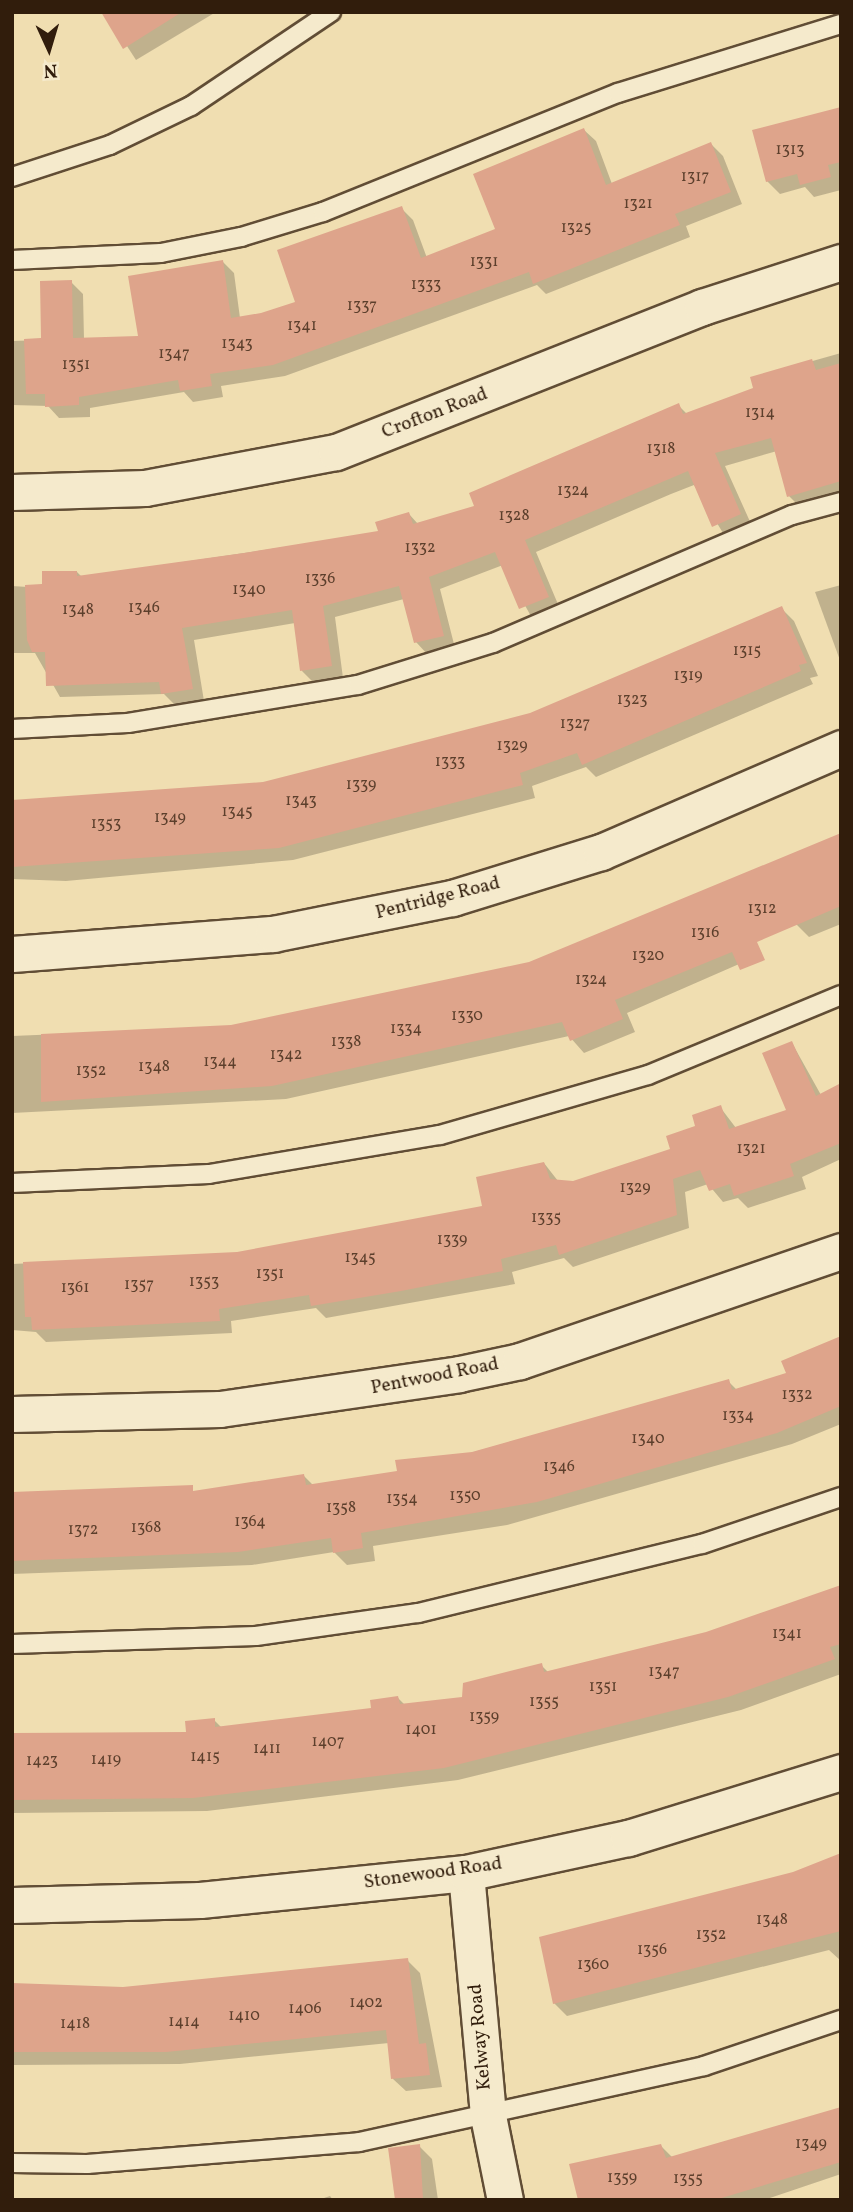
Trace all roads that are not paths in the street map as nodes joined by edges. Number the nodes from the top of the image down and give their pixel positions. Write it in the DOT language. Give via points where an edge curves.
graph roads {
  1 [pos="331,12"];
  2 [pos="841,24"];
  3 [pos="12,177"];
  4 [pos="12,260"];
  5 [pos="841,262"];
  6 [pos="12,492"];
  7 [pos="841,502"];
  8 [pos="12,729"];
  9 [pos="841,748"];
  10 [pos="12,954"];
  11 [pos="841,995"];
  12 [pos="12,1183"];
  13 [pos="841,1251"];
  14 [pos="12,1414"];
  15 [pos="841,1497"];
  16 [pos="12,1644"];
  17 [pos="841,1772"];
  18 [pos="466,1874"];
  19 [pos="12,1905"];
  20 [pos="841,2020"];
  21 [pos="488,2116"];
  22 [pos="12,2163"];
  23 [pos="505,2200"];
  1 -- 3 [label="lane" via="191,106 110,145"];
  2 -- 4 [label="lane" via="618,93 323,212 241,237 161,253"];
  5 -- 6 [label="street, Crofton Road" via="702,307 336,452 145,488"];
  7 -- 8 [label="lane" via="792,515 493,643 358,685 128,723"];
  9 -- 10 [label="street, Pentridge Road" via="601,852 452,898 273,934"];
  11 -- 12 [label="lane" via="648,1075 440,1135 209,1174"];
  13 -- 14 [label="street, Pentwood Road" via="520,1361 459,1374 220,1409"];
  15 -- 16 [label="lane" via="702,1544 418,1612 256,1636"];
  17 -- 18 [label="street, Stonewood Road" via="628,1838"];
  18 -- 19 [label="street, Stonewood Road" via="201,1900"];
  18 -- 21 [label="street, Kelway Road"];
  20 -- 21 [label="lane" via="704,2066"];
  21 -- 22 [label="lane" via="359,2142 100,2163"];
  21 -- 23 [label="street, Kelway Road"];
}
